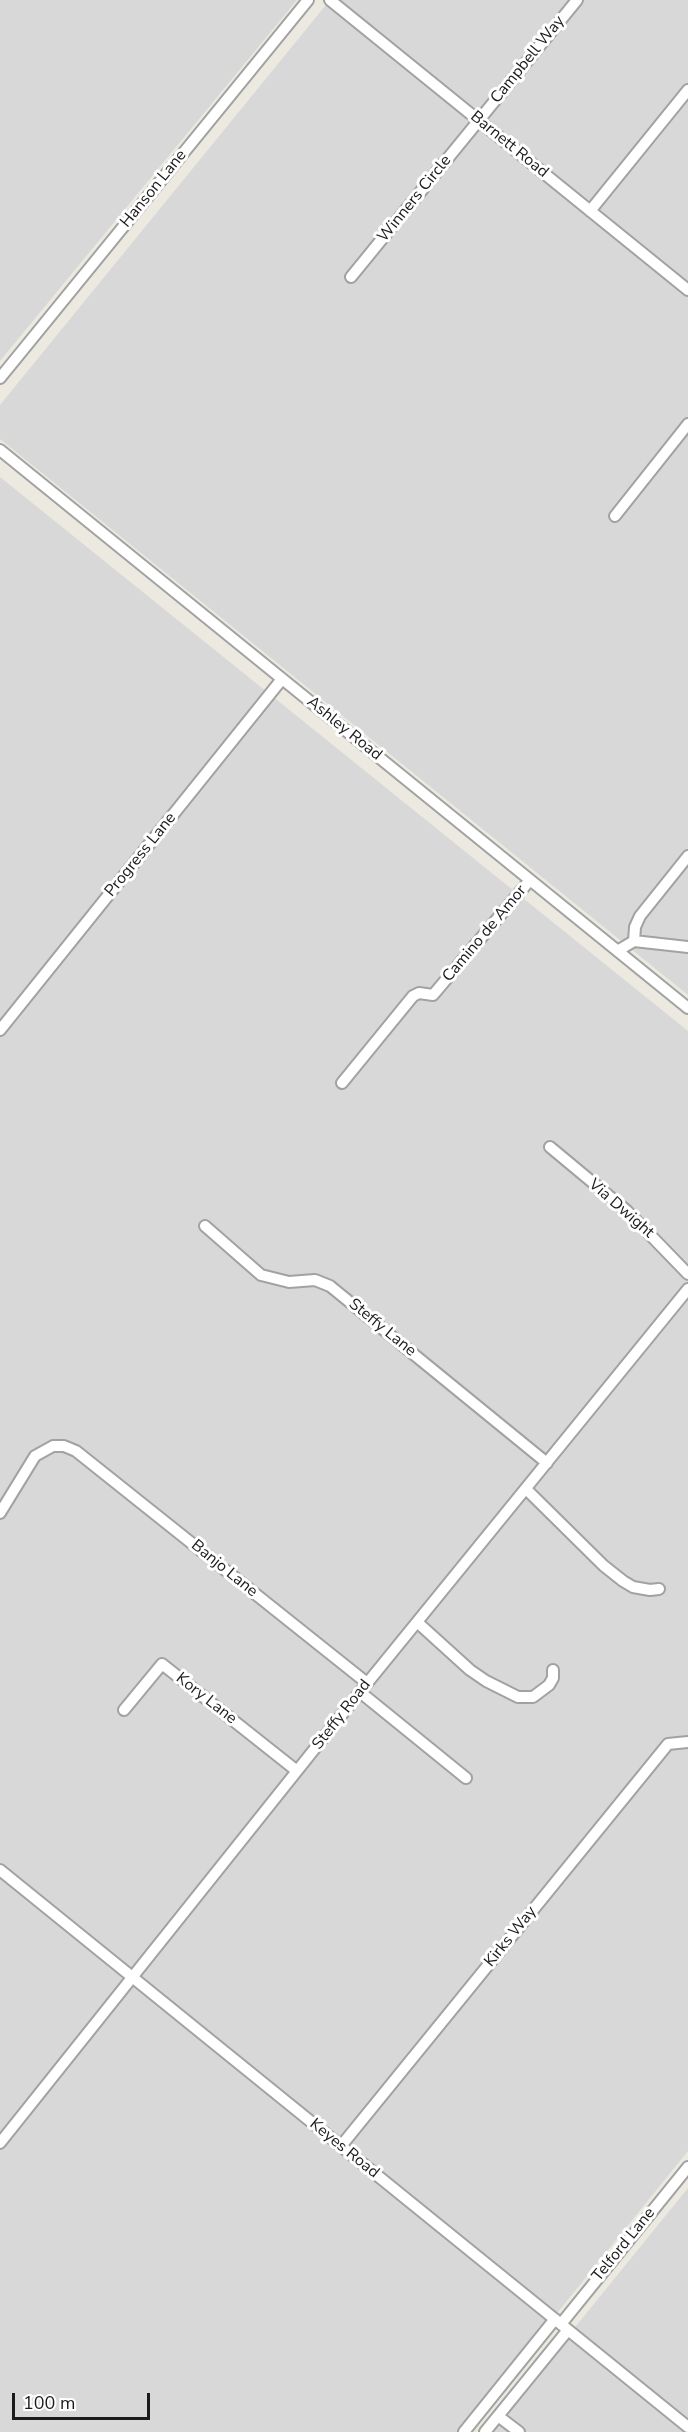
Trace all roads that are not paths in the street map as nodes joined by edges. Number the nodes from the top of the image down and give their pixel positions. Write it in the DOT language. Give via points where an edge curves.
graph roads {
  1 [pos="308,0"];
  2 [pos="330,0"];
  3 [pos="577,0"];
  4 [pos="688,90"];
  5 [pos="479,121"];
  6 [pos="590,211"];
  7 [pos="351,277"];
  8 [pos="688,290"];
  9 [pos="0,378"];
  10 [pos="688,424"];
  11 [pos="0,450"];
  12 [pos="615,516"];
  13 [pos="282,679"];
  14 [pos="688,856"];
  15 [pos="530,880"];
  16 [pos="634,941"];
  17 [pos="688,946"];
  18 [pos="619,950"];
  19 [pos="688,1008"];
  20 [pos="0,1030"];
  21 [pos="342,1083"];
  22 [pos="550,1147"];
  23 [pos="205,1226"];
  24 [pos="688,1275"];
  25 [pos="688,1289"];
  26 [pos="547,1463"];
  27 [pos="526,1489"];
  28 [pos="0,1513"];
  29 [pos="659,1589"];
  30 [pos="417,1622"];
  31 [pos="553,1671"];
  32 [pos="364,1688"];
  33 [pos="124,1710"];
  34 [pos="688,1742"];
  35 [pos="297,1771"];
  36 [pos="466,1778"];
  37 [pos="0,1870"];
  38 [pos="134,1977"];
  39 [pos="0,2143"];
  40 [pos="341,2146"];
  41 [pos="688,2167"];
  42 [pos="561,2325"];
  43 [pos="498,2416"];
  44 [pos="688,2427"];
  45 [pos="464,2432"];
  46 [pos="485,2432"];
  47 [pos="519,2432"];
  1 -- 9 [label="street, Hanson Lane"];
  2 -- 5 [label="street, Barnett Road"];
  3 -- 5 [label="street, Campbell Way"];
  4 -- 6 [label="street"];
  5 -- 6 [label="street, Barnett Road"];
  5 -- 7 [label="street, Winners Circle"];
  6 -- 8 [label="street, Barnett Road"];
  10 -- 12 [label="street"];
  11 -- 13 [label="street, Ashley Road"];
  13 -- 15 [label="street, Ashley Road"];
  13 -- 20 [label="street, Progress Lane"];
  14 -- 16 [label="street" via="640,916"];
  15 -- 18 [label="street, Ashley Road"];
  15 -- 21 [label="street, Camino de Amor" via="433,995 413,996"];
  16 -- 17 [label="street"];
  16 -- 18 [label="street"];
  18 -- 19 [label="street, Ashley Road"];
  22 -- 24 [label="street, Via Dwight" via="640,1224"];
  23 -- 26 [label="street, Steffy Lane" via="261,1275 289,1282 315,1280 330,1286"];
  25 -- 26 [label="street, Steffy Road"];
  26 -- 27 [label="street, Steffy Road"];
  27 -- 29 [label="street" via="623,1581 633,1587"];
  27 -- 30 [label="street, Steffy Road"];
  28 -- 32 [label="street, Banjo Lane" via="35,1456 53,1446 76,1451"];
  30 -- 31 [label="street" via="486,1682 518,1696 533,1697 549,1685"];
  30 -- 32 [label="street, Steffy Road"];
  32 -- 35 [label="street, Steffy Road"];
  32 -- 36 [label="street, Banjo Lane"];
  33 -- 35 [label="street, Kory Lane" via="162,1664"];
  34 -- 40 [label="street, Kirks Way" via="668,1744"];
  35 -- 38 [label="street, Steffy Road"];
  37 -- 38 [label="street, Keyes Road"];
  38 -- 39 [label="street, Steffy Road"];
  38 -- 40 [label="street, Keyes Road"];
  40 -- 42 [label="street, Keyes Road"];
  41 -- 42 [label="street, Telford Lane"];
  42 -- 43 [label="street, Telford Lane"];
  42 -- 44 [label="street, Keyes Road"];
  42 -- 45 [label="street, Telford Lane"];
  43 -- 46 [label="street, Telford Lane"];
  43 -- 47 [label="street"];
}
